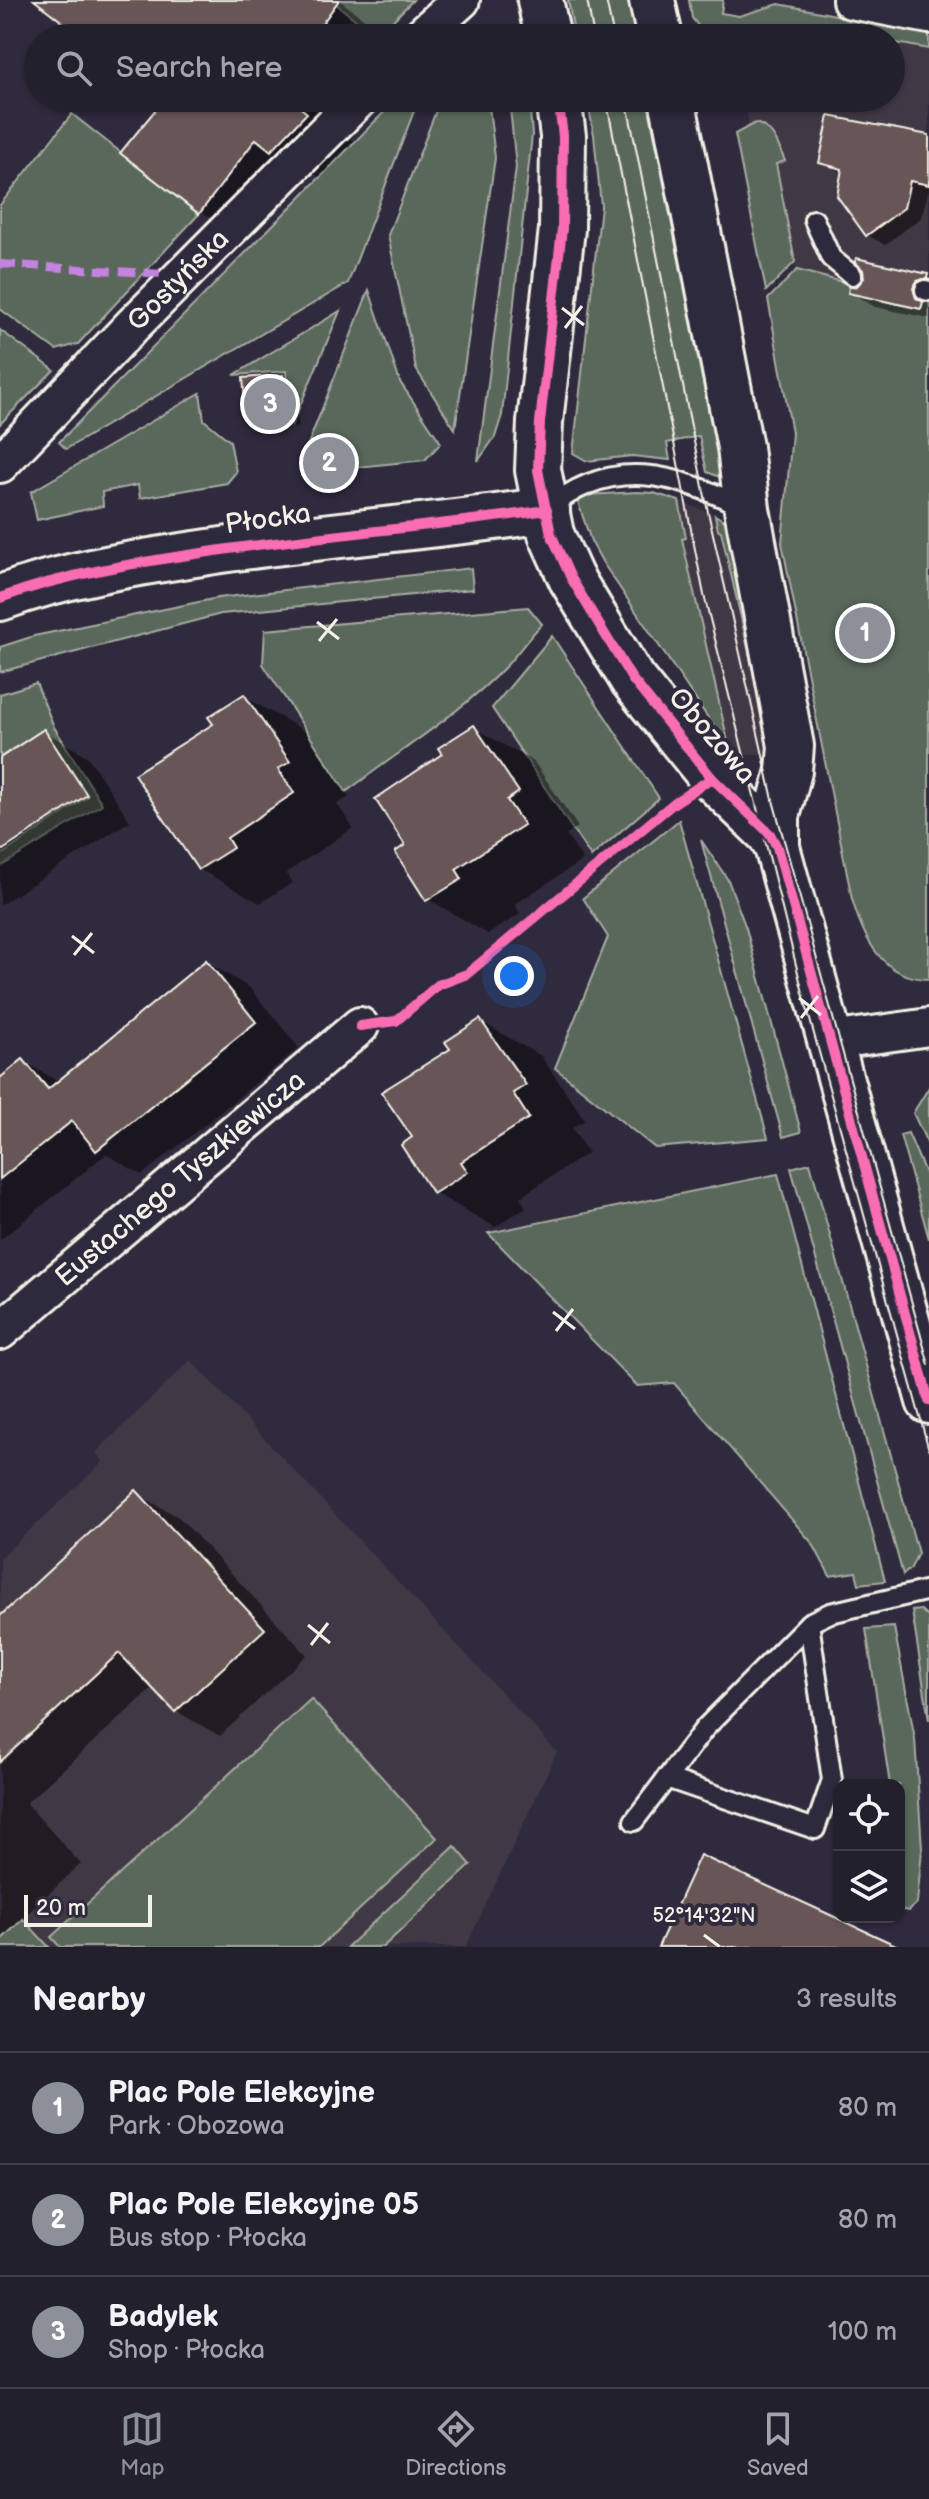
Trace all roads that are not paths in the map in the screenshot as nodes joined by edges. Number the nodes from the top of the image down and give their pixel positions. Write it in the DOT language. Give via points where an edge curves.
graph roads {
  1 [pos="461,0"];
  2 [pos="540,0"];
  3 [pos="652,0"];
  4 [pos="851,0"];
  5 [pos="929,15"];
  6 [pos="434,24"];
  7 [pos="545,24"];
  8 [pos="657,24"];
  9 [pos="346,112"];
  10 [pos="560,112"];
  11 [pos="675,112"];
  12 [pos="814,220"];
  13 [pos="852,275"];
  14 [pos="0,464"];
  15 [pos="747,509"];
  16 [pos="547,510"];
  17 [pos="0,598"];
  18 [pos="791,746"];
  19 [pos="696,759"];
  20 [pos="777,847"];
  21 [pos="360,1026"];
  22 [pos="929,1027"];
  23 [pos="830,1041"];
  24 [pos="0,1331"];
  25 [pos="929,1401"];
  26 [pos="929,1590"];
  27 [pos="809,1623"];
  28 [pos="666,1778"];
  29 [pos="634,1821"];
  1 -- 6 [label="street"];
  2 -- 7 [label="street"];
  3 -- 8 [label="street"];
  4 -- 5 [label="street"];
  9 -- 14 [label="street, Gostyńska"];
  10 -- 16 [label="street, Obozowa" via="562,229 538,470"];
  11 -- 15 [label="street, Obozowa" via="740,447"];
  12 -- 13 [label="lane" via="831,258"];
  15 -- 16 [label="lane, Płocka" via="682,480 625,475 585,484"];
  15 -- 18 [label="street, Obozowa"];
  16 -- 17 [label="street, Płocka" via="130,563"];
  16 -- 19 [label="street, Obozowa" via="560,557 602,631 632,679"];
  18 -- 19 [label="street" via="779,773 759,783 742,784"];
  18 -- 20 [label="street, Obozowa" via="777,816"];
  19 -- 20 [label="street, Obozowa"];
  20 -- 23 [label="street, Obozowa"];
  21 -- 24 [label="street, Eustachego Tyszkiewicza"];
  22 -- 23 [label="street"];
  23 -- 25 [label="street, Obozowa"];
  26 -- 27 [label="lane" via="830,1613"];
  27 -- 28 [label="lane" via="705,1728"];
  27 -- 28 [label="lane" via="832,1780 815,1829"];
  28 -- 29 [label="lane"];
}
